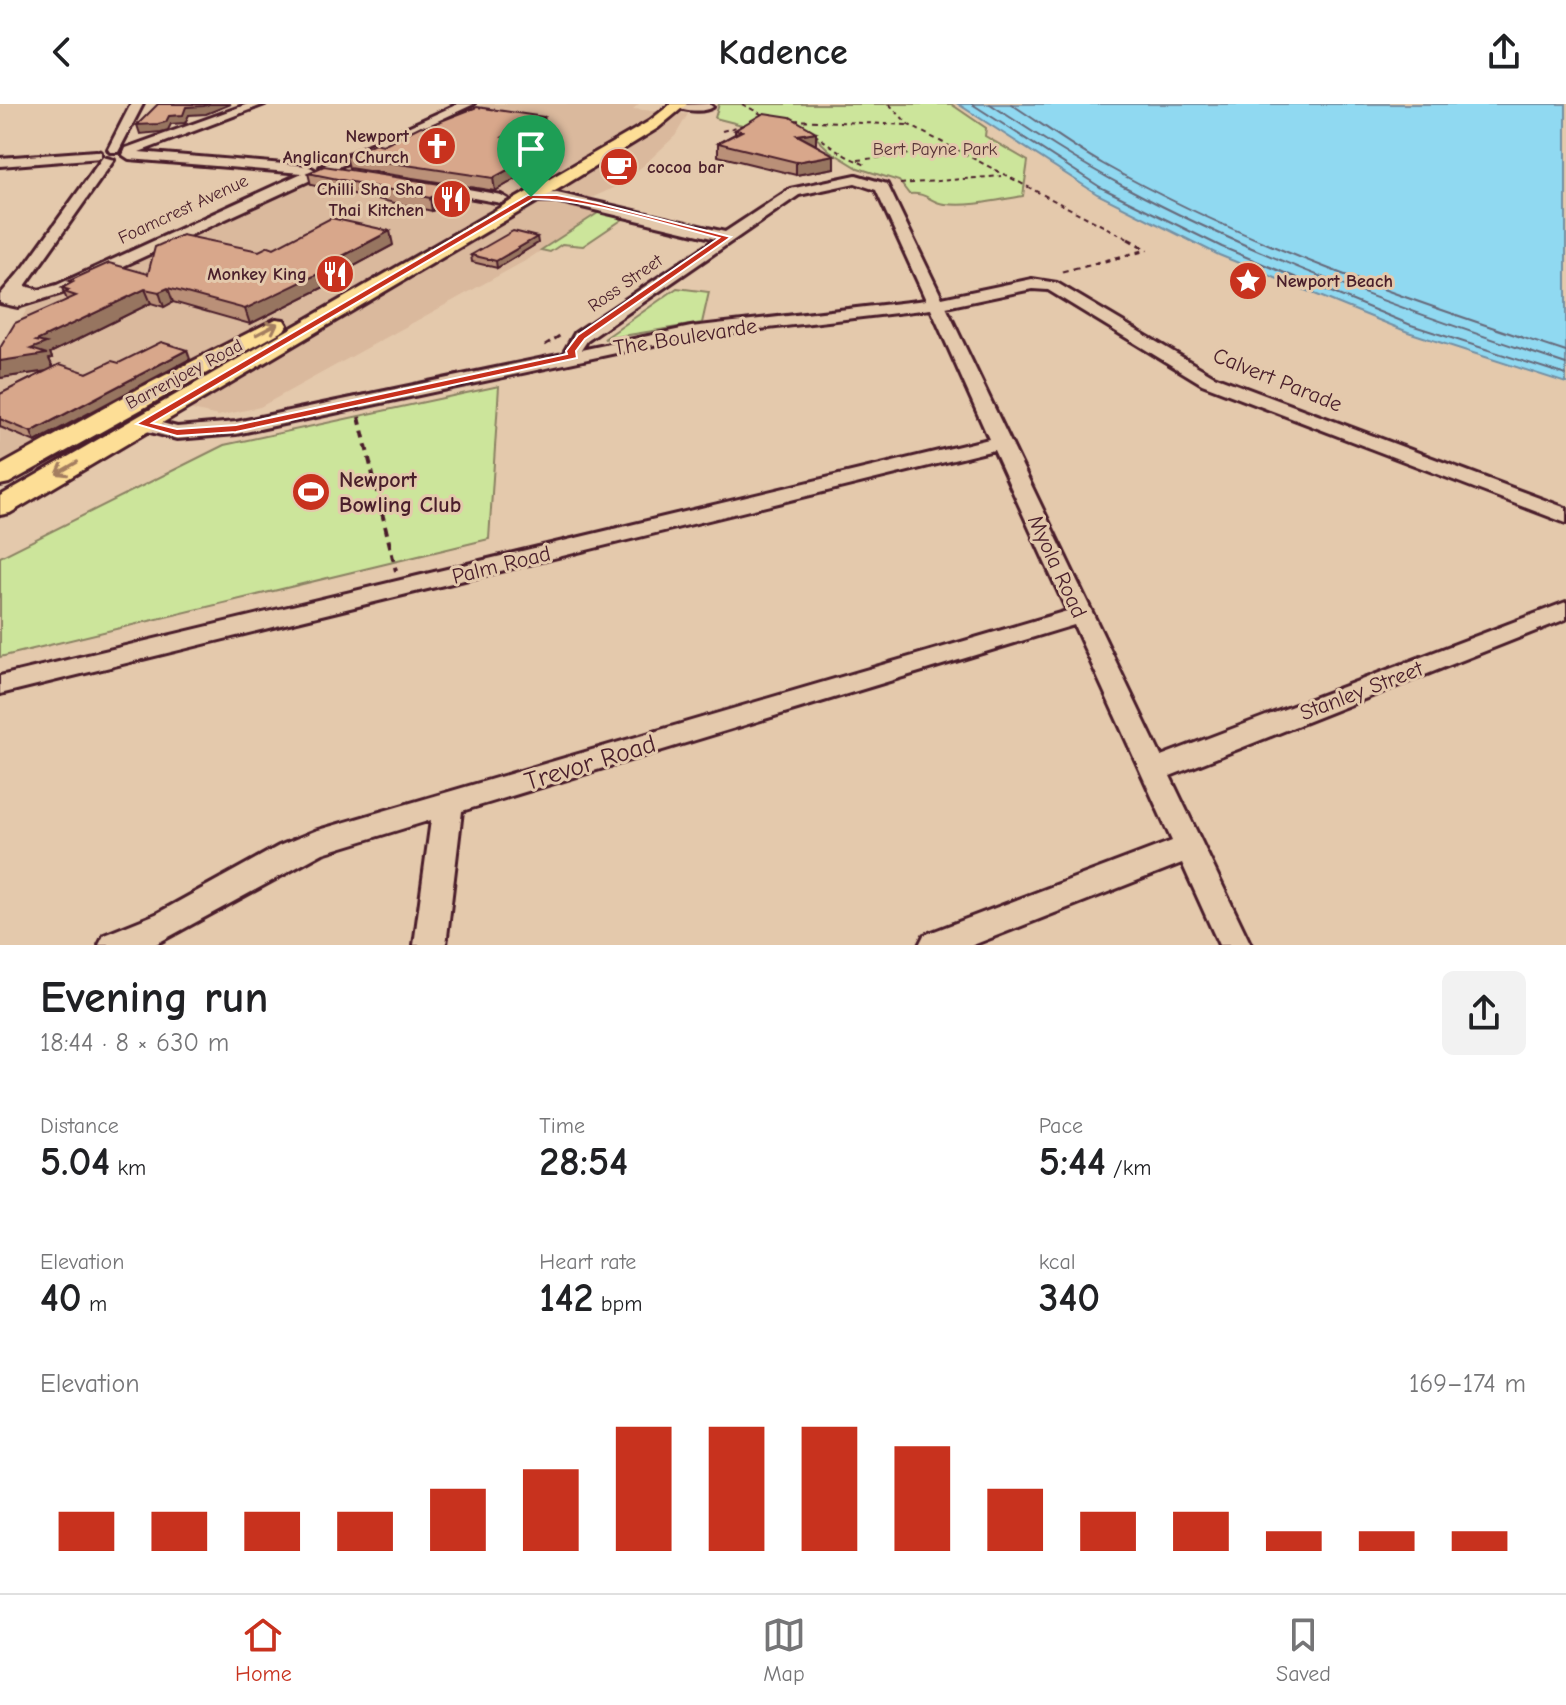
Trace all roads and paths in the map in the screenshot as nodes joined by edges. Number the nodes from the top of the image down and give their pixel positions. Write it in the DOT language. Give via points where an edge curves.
graph roads {
  1 [pos="137,104"];
  2 [pos="259,104"];
  3 [pos="468,104"];
  4 [pos="673,104"];
  5 [pos="742,104"];
  6 [pos="889,104"];
  7 [pos="707,105"];
  8 [pos="788,120"];
  9 [pos="761,121"];
  10 [pos="748,124"];
  11 [pos="794,124"];
  12 [pos="706,125"];
  13 [pos="909,125"];
  14 [pos="803,129"];
  15 [pos="722,131"];
  16 [pos="813,134"];
  17 [pos="952,149"];
  18 [pos="130,153"];
  19 [pos="106,155"];
  20 [pos="856,160"];
  21 [pos="0,162"];
  22 [pos="328,170"];
  23 [pos="309,173"];
  24 [pos="346,173"];
  25 [pos="1002,176"];
  26 [pos="414,184"];
  27 [pos="883,184"];
  28 [pos="281,186"];
  29 [pos="307,192"];
  30 [pos="531,197"];
  31 [pos="501,199"];
  32 [pos="726,237"];
  33 [pos="1043,284"];
  34 [pos="19,297"];
  35 [pos="935,303"];
  36 [pos="0,319"];
  37 [pos="563,333"];
  38 [pos="538,350"];
  39 [pos="573,356"];
  40 [pos="148,393"];
  41 [pos="359,417"];
  42 [pos="142,424"];
  43 [pos="80,431"];
  44 [pos="1002,442"];
  45 [pos="3,495"];
  46 [pos="1566,516"];
  47 [pos="400,588"];
  48 [pos="1566,610"];
  49 [pos="1081,615"];
  50 [pos="0,685"];
  51 [pos="1155,770"];
  52 [pos="448,805"];
  53 [pos="1189,847"];
  54 [pos="115,945"];
  55 [pos="430,945"];
  56 [pos="935,945"];
  57 [pos="1235,945"];
  1 -- 19 [label="street"];
  2 -- 18 [label="street"];
  3 -- 22 [label="street"];
  4 -- 7 [label="street"];
  4 -- 30 [label="main road, Barrenjoey Road" via="653,125"];
  4 -- 31 [label="main road, Barrenjoey Road"];
  5 -- 9 [label="path" via="773,118"];
  6 -- 13 [label="path"];
  7 -- 12 [label="street"];
  8 -- 13 [label="path"];
  10 -- 15 [label="path"];
  11 -- 14 [label="path"];
  13 -- 17 [label="path"];
  16 -- 20 [label="path"];
  17 -- 20 [label="path"];
  17 -- 25 [label="path"];
  18 -- 19 [label="street"];
  18 -- 23 [label="street"];
  19 -- 21 [label="street"];
  19 -- 34 [label="street" via="18,281"];
  20 -- 27 [label="path" via="878,174"];
  22 -- 23 [label="street"];
  22 -- 24 [label="street"];
  23 -- 28 [label="street, Foamcrest Avenue"];
  25 -- 27 [label="path"];
  25 -- 33 [label="path" via="1148,250 1062,272"];
  26 -- 31 [label="street"];
  27 -- 32 [label="street, Ross Street" via="836,181 795,192"];
  27 -- 35 [label="street, Myola Road"];
  28 -- 29 [label="street"];
  28 -- 34 [label="street, Foamcrest Avenue" via="50,293"];
  30 -- 32 [label="street" via="557,197"];
  30 -- 42 [label="main road, Barrenjoey Road"];
  40 -- 31 [label="main road, Barrenjoey Road, one-way"];
  32 -- 39 [label="street, Ross Street" via="581,337"];
  33 -- 35 [label="street"];
  33 -- 46 [label="street, Calvert Parade" via="1063,291 1208,380"];
  34 -- 36 [label="street"];
  35 -- 39 [label="street, The Boulevarde" via="691,332"];
  35 -- 44 [label="street, Myola Road"];
  37 -- 38 [label="path"];
  39 -- 42 [label="street, The Boulevarde" via="236,428 177,433"];
  40 -- 42 [label="main road" via="138,416"];
  40 -- 43 [label="main road, Barrenjoey Road"];
  41 -- 47 [label="path"];
  42 -- 43 [label="main road"];
  42 -- 45 [label="main road, Barrenjoey Road, one-way"];
  43 -- 45 [label="main road, Barrenjoey Road"];
  44 -- 47 [label="street, Palm Road"];
  44 -- 49 [label="street, Myola Road"];
  47 -- 50 [label="street, Palm Road"];
  48 -- 51 [label="street, Stanley Street"];
  49 -- 51 [label="street, Myola Road"];
  49 -- 52 [label="street, Trevor Road"];
  51 -- 53 [label="street, Myola Road"];
  52 -- 54 [label="street, Trevor Road" via="276,859 195,911"];
  52 -- 55 [label="street"];
  53 -- 56 [label="street"];
  53 -- 57 [label="street, Myola Road"];
}
